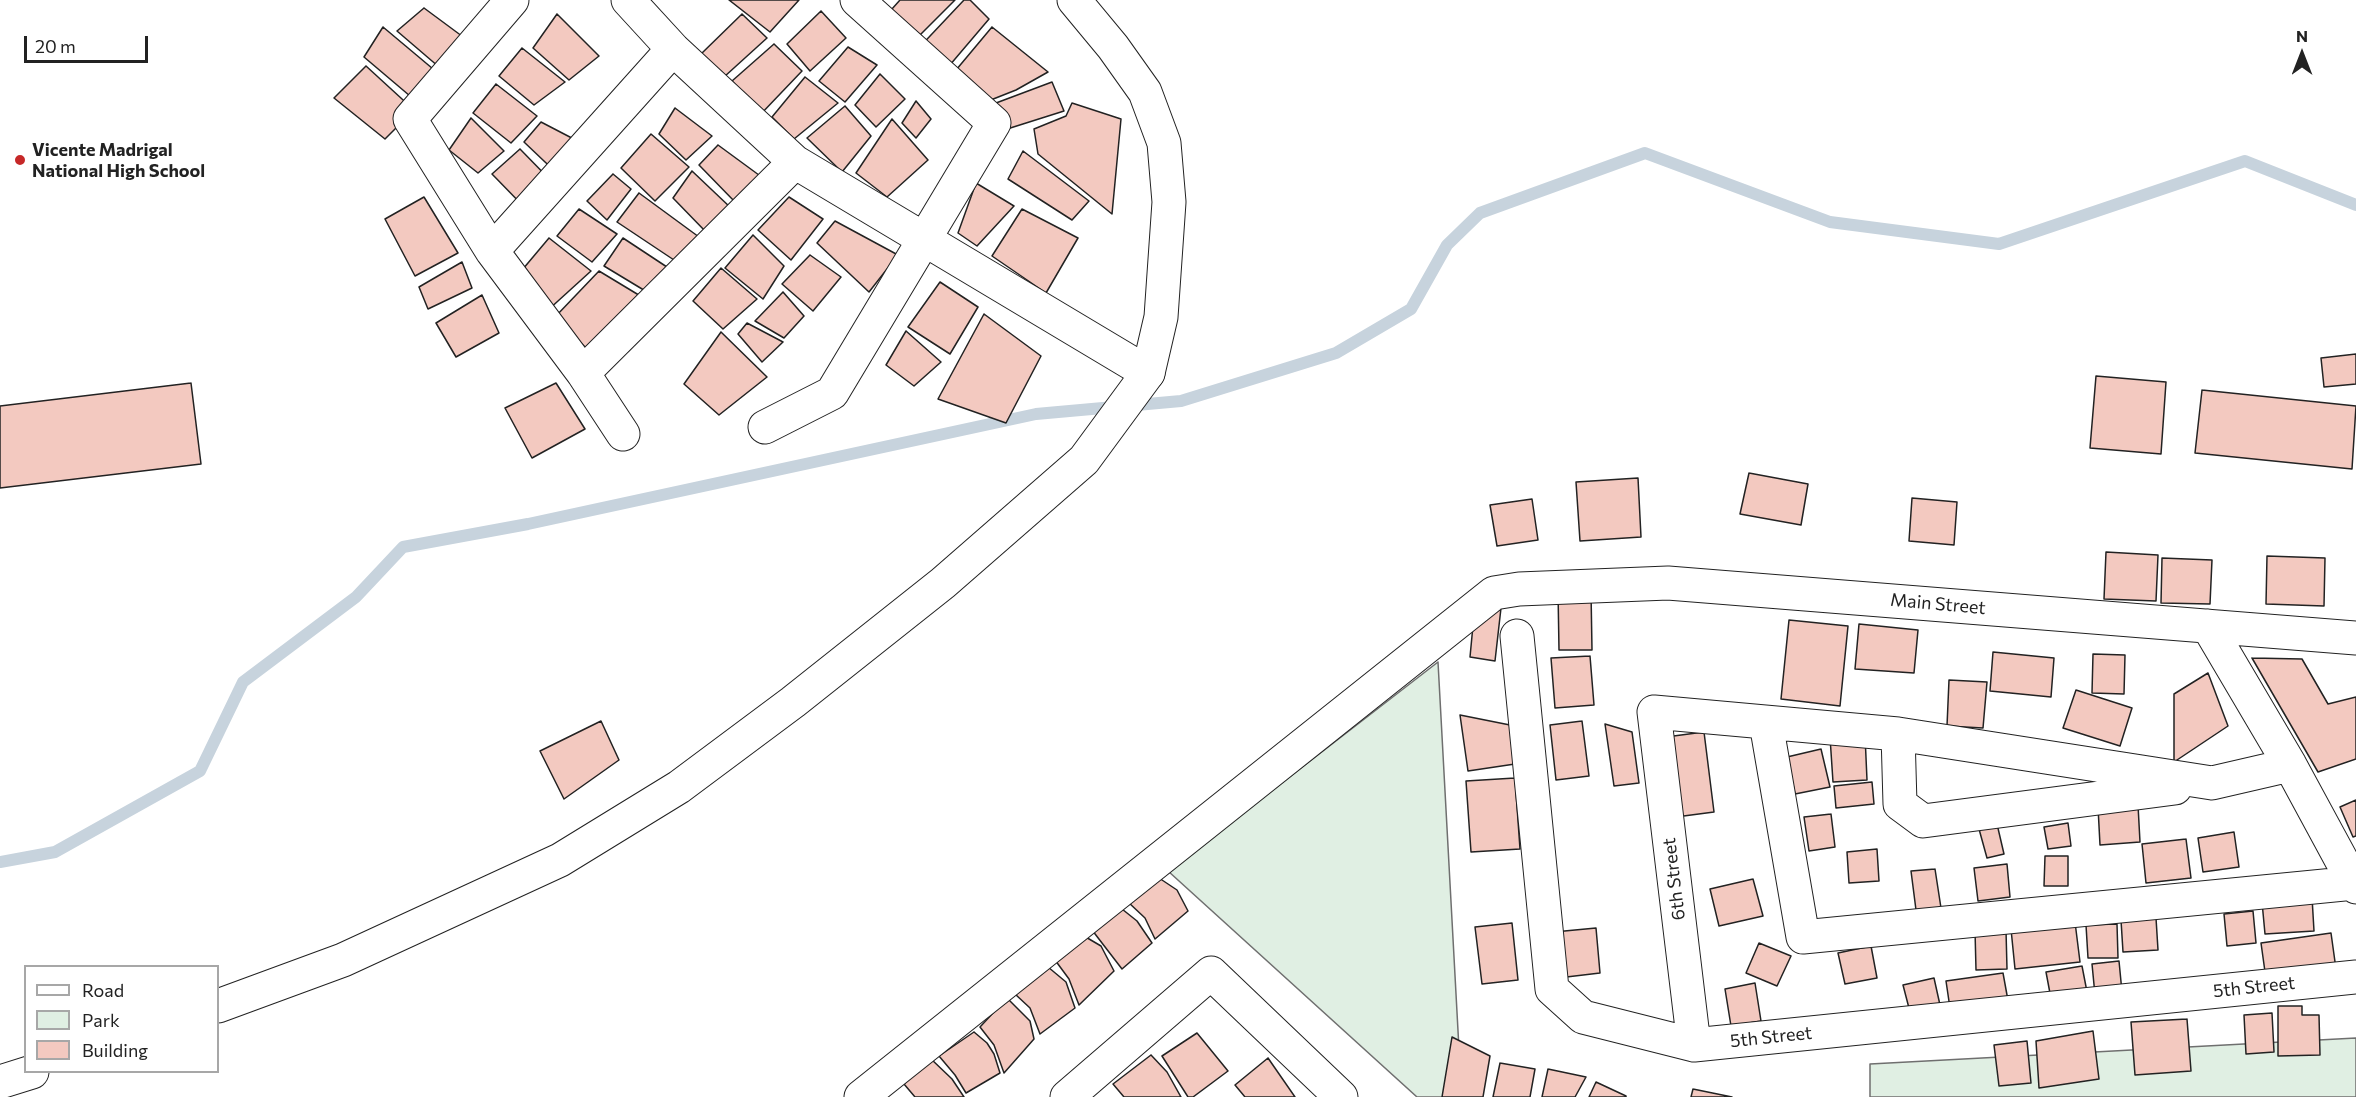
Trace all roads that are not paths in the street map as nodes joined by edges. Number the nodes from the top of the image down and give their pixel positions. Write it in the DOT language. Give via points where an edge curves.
graph roads {
  1 [pos="512,0"];
  2 [pos="628,0"];
  3 [pos="857,0"];
  4 [pos="1074,0"];
  5 [pos="673,49"];
  6 [pos="795,162"];
  7 [pos="923,238"];
  8 [pos="492,251"];
  9 [pos="583,373"];
  10 [pos="1142,382"];
  11 [pos="765,428"];
  12 [pos="623,434"];
  13 [pos="2208,626"];
  14 [pos="1517,636"];
  15 [pos="2356,638"];
  16 [pos="1766,723"];
  17 [pos="1898,734"];
  18 [pos="2290,765"];
  19 [pos="2212,783"];
  20 [pos="2355,885"];
  21 [pos="2356,977"];
  22 [pos="219,1006"];
  23 [pos="1694,1045"];
  24 [pos="26,1073"];
  25 [pos="0,1082"];
  26 [pos="861,1097"];
  27 [pos="1067,1097"];
  28 [pos="1341,1097"];
  1 -- 8 [label="street" via="410,118"];
  2 -- 5 [label="street"];
  3 -- 7 [label="street" via="994,123"];
  4 -- 10 [label="street" via="1145,93 1164,143 1168,202 1161,316"];
  5 -- 6 [label="street"];
  5 -- 8 [label="street"];
  6 -- 7 [label="street"];
  6 -- 9 [label="street"];
  7 -- 10 [label="street"];
  7 -- 11 [label="street" via="831,393"];
  8 -- 9 [label="street"];
  9 -- 12 [label="street"];
  10 -- 22 [label="street" via="1084,460 943,583 794,702 679,787 560,860 343,960"];
  13 -- 15 [label="street, Main Street"];
  13 -- 18 [label="street"];
  13 -- 26 [label="street, Main Street" via="1668,583 1494,593"];
  14 -- 23 [label="street, 5th Street" via="1552,989 1583,1017"];
  16 -- 17 [label="street"];
  16 -- 20 [label="street" via="1803,937"];
  16 -- 23 [label="street, 6th Street" via="1654,712"];
  17 -- 19 [label="street"];
  17 -- 19 [label="street" via="1900,804 1923,821"];
  18 -- 19 [label="street"];
  18 -- 20 [label="street"];
  21 -- 23 [label="street, 5th Street"];
  24 -- 25 [label="street"];
  27 -- 28 [label="street" via="1211,974"];
}
